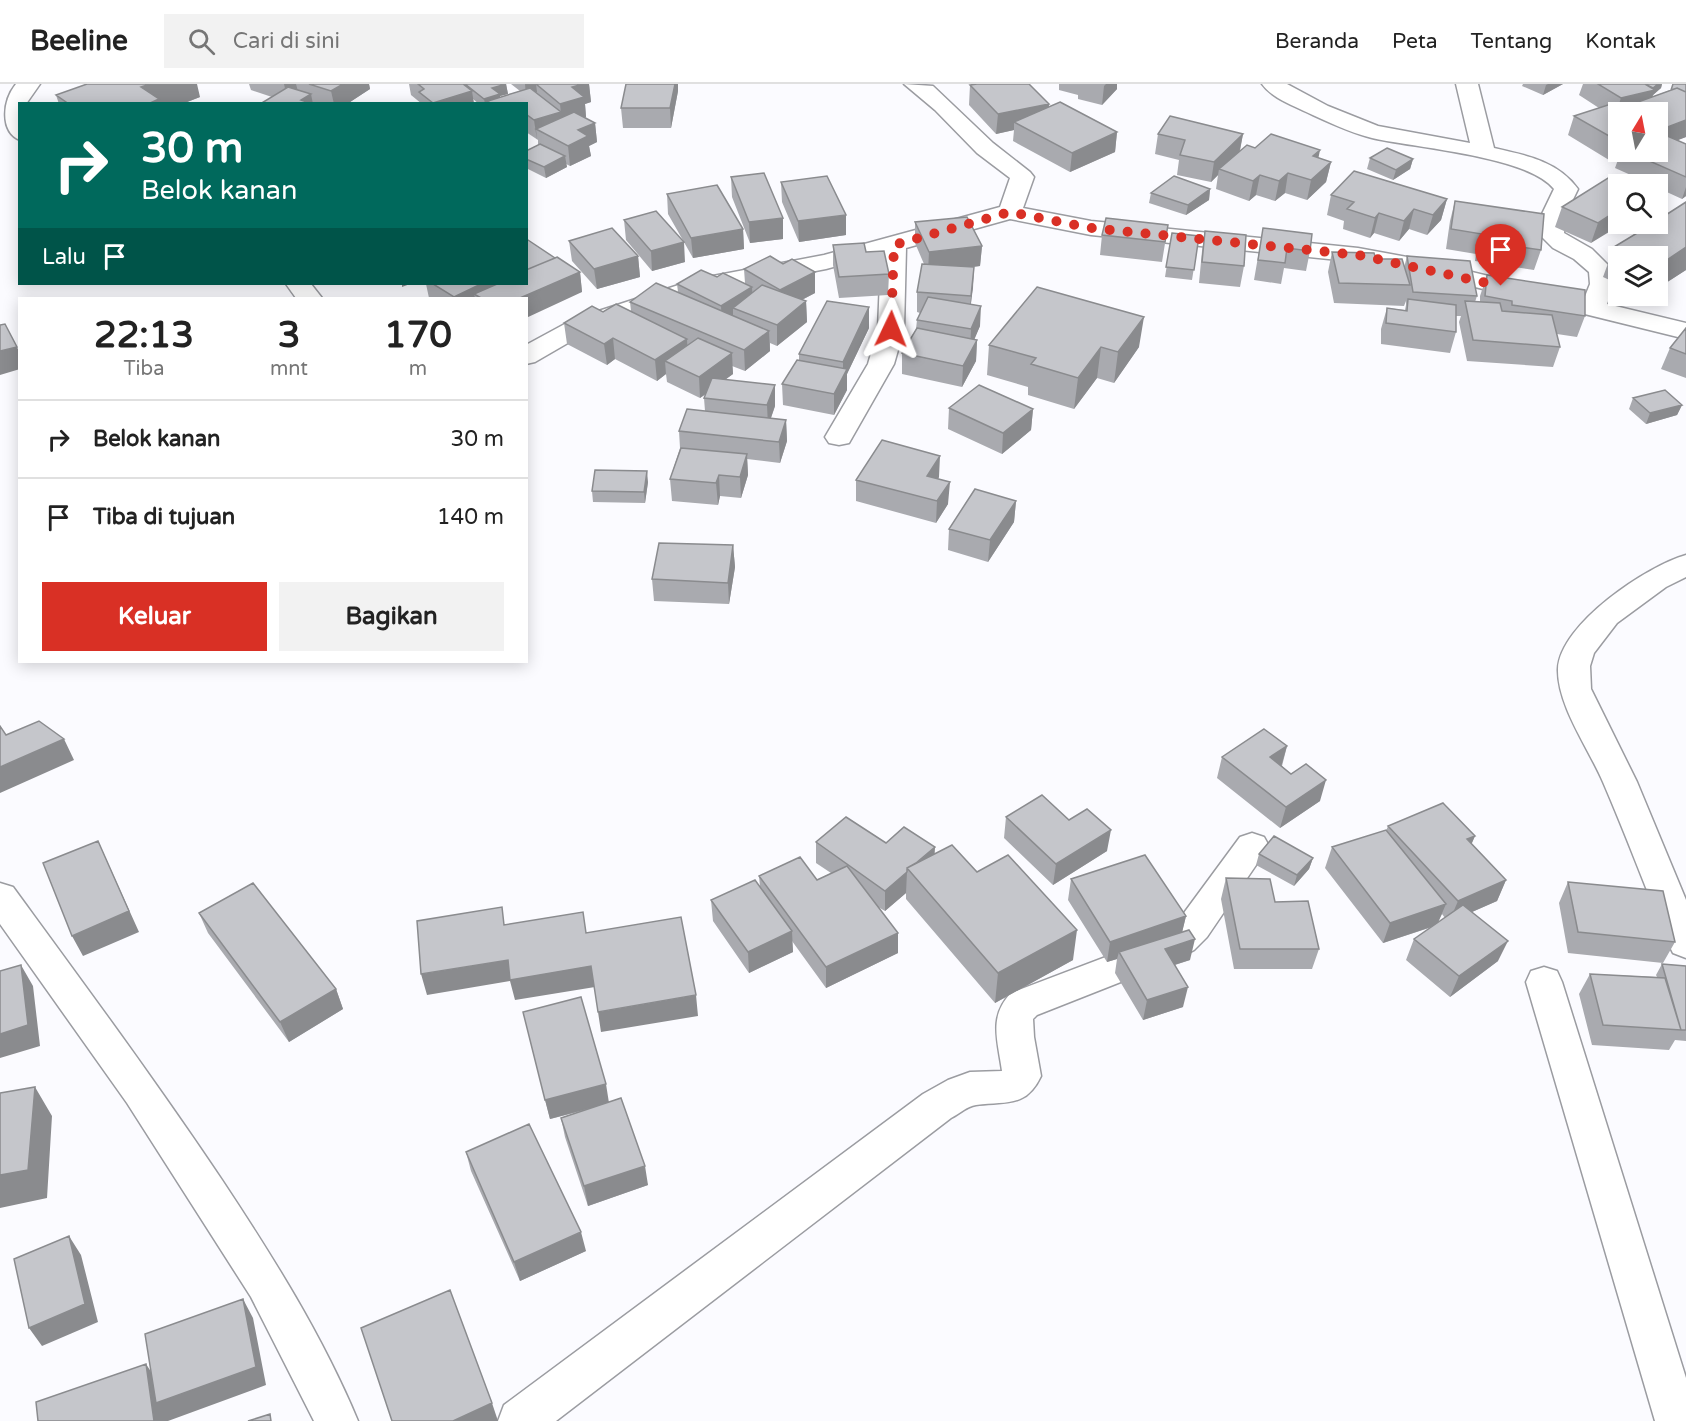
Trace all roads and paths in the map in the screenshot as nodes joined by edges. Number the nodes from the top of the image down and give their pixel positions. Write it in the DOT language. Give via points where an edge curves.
graph roads {
  1 [pos="29,84"];
  2 [pos="915,84"];
  3 [pos="1273,84"];
  4 [pos="1467,84"];
  5 [pos="18,130"];
  6 [pos="1483,150"];
  7 [pos="1010,212"];
  8 [pos="894,245"];
  9 [pos="299,285"];
  10 [pos="308,297"];
  11 [pos="1593,309"];
  12 [pos="1685,329"];
  13 [pos="528,355"];
  14 [pos="839,437"];
  15 [pos="1686,565"];
  16 [pos="1252,846"];
  17 [pos="0,897"];
  18 [pos="1686,943"];
  19 [pos="1544,982"];
  20 [pos="336,1421"];
  21 [pos="520,1421"];
  22 [pos="1677,1421"];
  1 -- 5 [label="street" via="8,117"];
  2 -- 7 [label="street" via="928,91 990,152 1022,177"];
  3 -- 6 [label="street" via="1371,131"];
  4 -- 6 [label="street"];
  6 -- 11 [label="street" via="1526,163 1562,181 1565,186 1554,214 1552,235 1601,270 1602,284"];
  7 -- 8 [label="street"];
  7 -- 11 [label="street" via="1091,228 1358,255"];
  8 -- 13 [label="street" via="706,284 583,324"];
  8 -- 14 [label="street" via="891,329 881,364"];
  9 -- 10 [label="street"];
  11 -- 12 [label="street"];
  15 -- 18 [label="street" via="1655,580 1606,616 1580,650 1574,666 1575,689 1620,782"];
  16 -- 21 [label="street" via="1181,940 1017,1010 1013,1018 1022,1076 1018,1082 970,1089 936,1106"];
  17 -- 20 [label="street" via="141,1091 267,1283"];
  19 -- 22 [label="street"];
}
